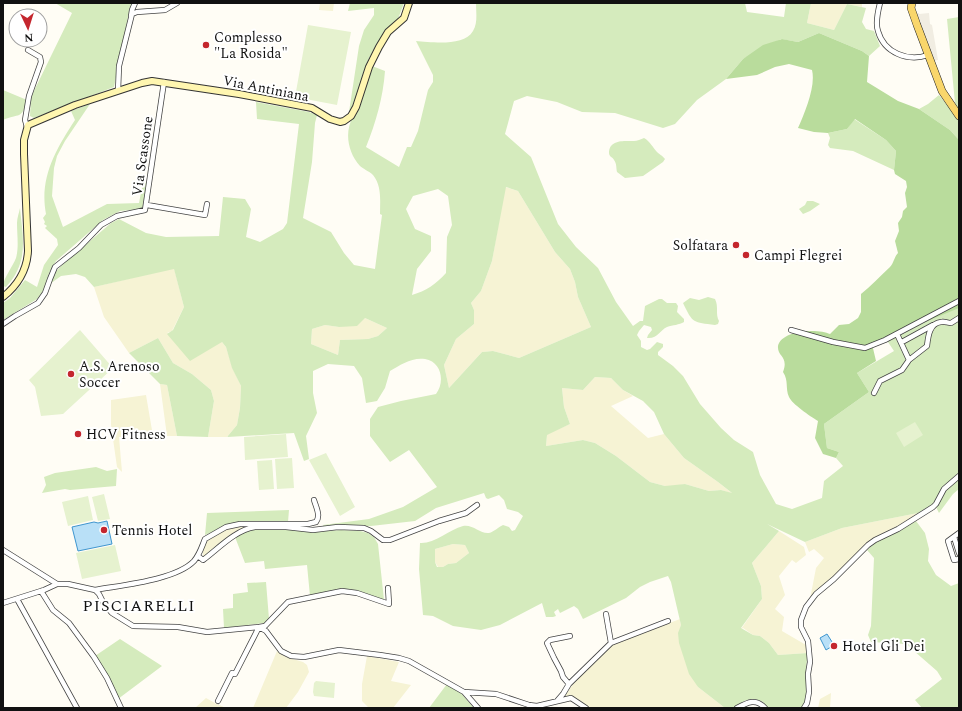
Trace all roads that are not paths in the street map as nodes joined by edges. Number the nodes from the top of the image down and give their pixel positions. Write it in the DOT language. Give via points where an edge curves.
graph roads {
  1 [pos="135,3"];
  2 [pos="177,3"];
  3 [pos="409,3"];
  4 [pos="880,3"];
  5 [pos="912,3"];
  6 [pos="131,17"];
  7 [pos="28,50"];
  8 [pos="928,55"];
  9 [pos="164,82"];
  10 [pos="118,91"];
  11 [pos="959,116"];
  12 [pos="27,127"];
  13 [pos="207,204"];
  14 [pos="146,205"];
  15 [pos="3,297"];
  16 [pos="959,301"];
  17 [pos="959,318"];
  18 [pos="3,324"];
  19 [pos="935,324"];
  20 [pos="791,330"];
  21 [pos="897,334"];
  22 [pos="902,342"];
  23 [pos="909,360"];
  24 [pos="874,393"];
  25 [pos="959,476"];
  26 [pos="314,500"];
  27 [pos="477,505"];
  28 [pos="959,533"];
  29 [pos="954,537"];
  30 [pos="3,550"];
  31 [pos="959,553"];
  32 [pos="198,556"];
  33 [pos="959,559"];
  34 [pos="57,584"];
  35 [pos="388,588"];
  36 [pos="95,590"];
  37 [pos="41,591"];
  38 [pos="17,599"];
  39 [pos="3,603"];
  40 [pos="606,614"];
  41 [pos="668,621"];
  42 [pos="259,627"];
  43 [pos="570,636"];
  44 [pos="611,643"];
  45 [pos="570,684"];
  46 [pos="464,692"];
  47 [pos="218,700"];
  48 [pos="557,701"];
  49 [pos="537,707"];
  50 [pos="77,708"];
  51 [pos="121,708"];
  52 [pos="478,708"];
  53 [pos="586,708"];
  54 [pos="738,708"];
  55 [pos="765,708"];
  56 [pos="804,708"];
  1 -- 6 [label="street"];
  2 -- 6 [label="street" via="165,10 137,12"];
  3 -- 9 [label="street, Via Antiniana" via="404,18 388,32 379,47 356,107 351,116 344,121 330,119 312,108"];
  4 -- 8 [label="street" via="877,24 885,44 902,56"];
  5 -- 8 [label="main road"];
  6 -- 10 [label="street" via="120,66"];
  7 -- 12 [label="street" via="40,57 41,62 29,96 25,120"];
  8 -- 11 [label="main road" via="942,91"];
  9 -- 10 [label="street, Via Antiniana" via="142,83"];
  9 -- 14 [label="street, Via Scassone"];
  10 -- 12 [label="street, Via Antiniana"];
  12 -- 15 [label="street" via="24,154 28,260 23,274"];
  13 -- 14 [label="street" via="205,215"];
  14 -- 18 [label="street, Via Scassone" via="143,211 117,216 101,225 79,248 55,267 45,293 38,302"];
  16 -- 21 [label="street"];
  17 -- 19 [label="street" via="951,323"];
  19 -- 22 [label="street"];
  19 -- 23 [label="street" via="929,332 927,346"];
  20 -- 21 [label="street" via="866,348"];
  21 -- 22 [label="street"];
  22 -- 23 [label="street"];
  23 -- 24 [label="street" via="902,370 880,382"];
  25 -- 56 [label="street" via="944,489 933,507 868,545 816,594 806,607 800,627 808,640 810,662 809,692"];
  26 -- 32 [label="street" via="318,514 316,522 230,525 205,539"];
  27 -- 32 [label="street" via="466,513 390,540 383,540 364,528 338,527 313,530 255,527 236,535 203,560"];
  28 -- 29 [label="street"];
  29 -- 31 [label="street"];
  29 -- 33 [label="street" via="948,541 954,560"];
  30 -- 34 [label="street"];
  32 -- 36 [label="street" via="186,567 171,574"];
  34 -- 36 [label="street"];
  34 -- 37 [label="street"];
  35 -- 42 [label="street" via="389,604 357,593 342,591 288,602 265,626"];
  36 -- 42 [label="street" via="112,614 133,626 178,627 207,632"];
  37 -- 38 [label="street"];
  37 -- 51 [label="street" via="53,610 69,623 94,656"];
  38 -- 39 [label="street"];
  38 -- 50 [label="street"];
  40 -- 44 [label="street"];
  41 -- 44 [label="street"];
  42 -- 46 [label="street" via="266,631 281,651 291,656 304,657 339,650 399,658 436,675"];
  42 -- 47 [label="street" via="235,674 232,673"];
  43 -- 45 [label="street" via="547,643 563,677"];
  44 -- 45 [label="street"];
  45 -- 48 [label="street"];
  46 -- 49 [label="street" via="496,694"];
  46 -- 52 [label="street"];
  48 -- 49 [label="street"];
  48 -- 53 [label="street" via="571,698"];
  54 -- 55 [label="street" via="753,701"];
}
